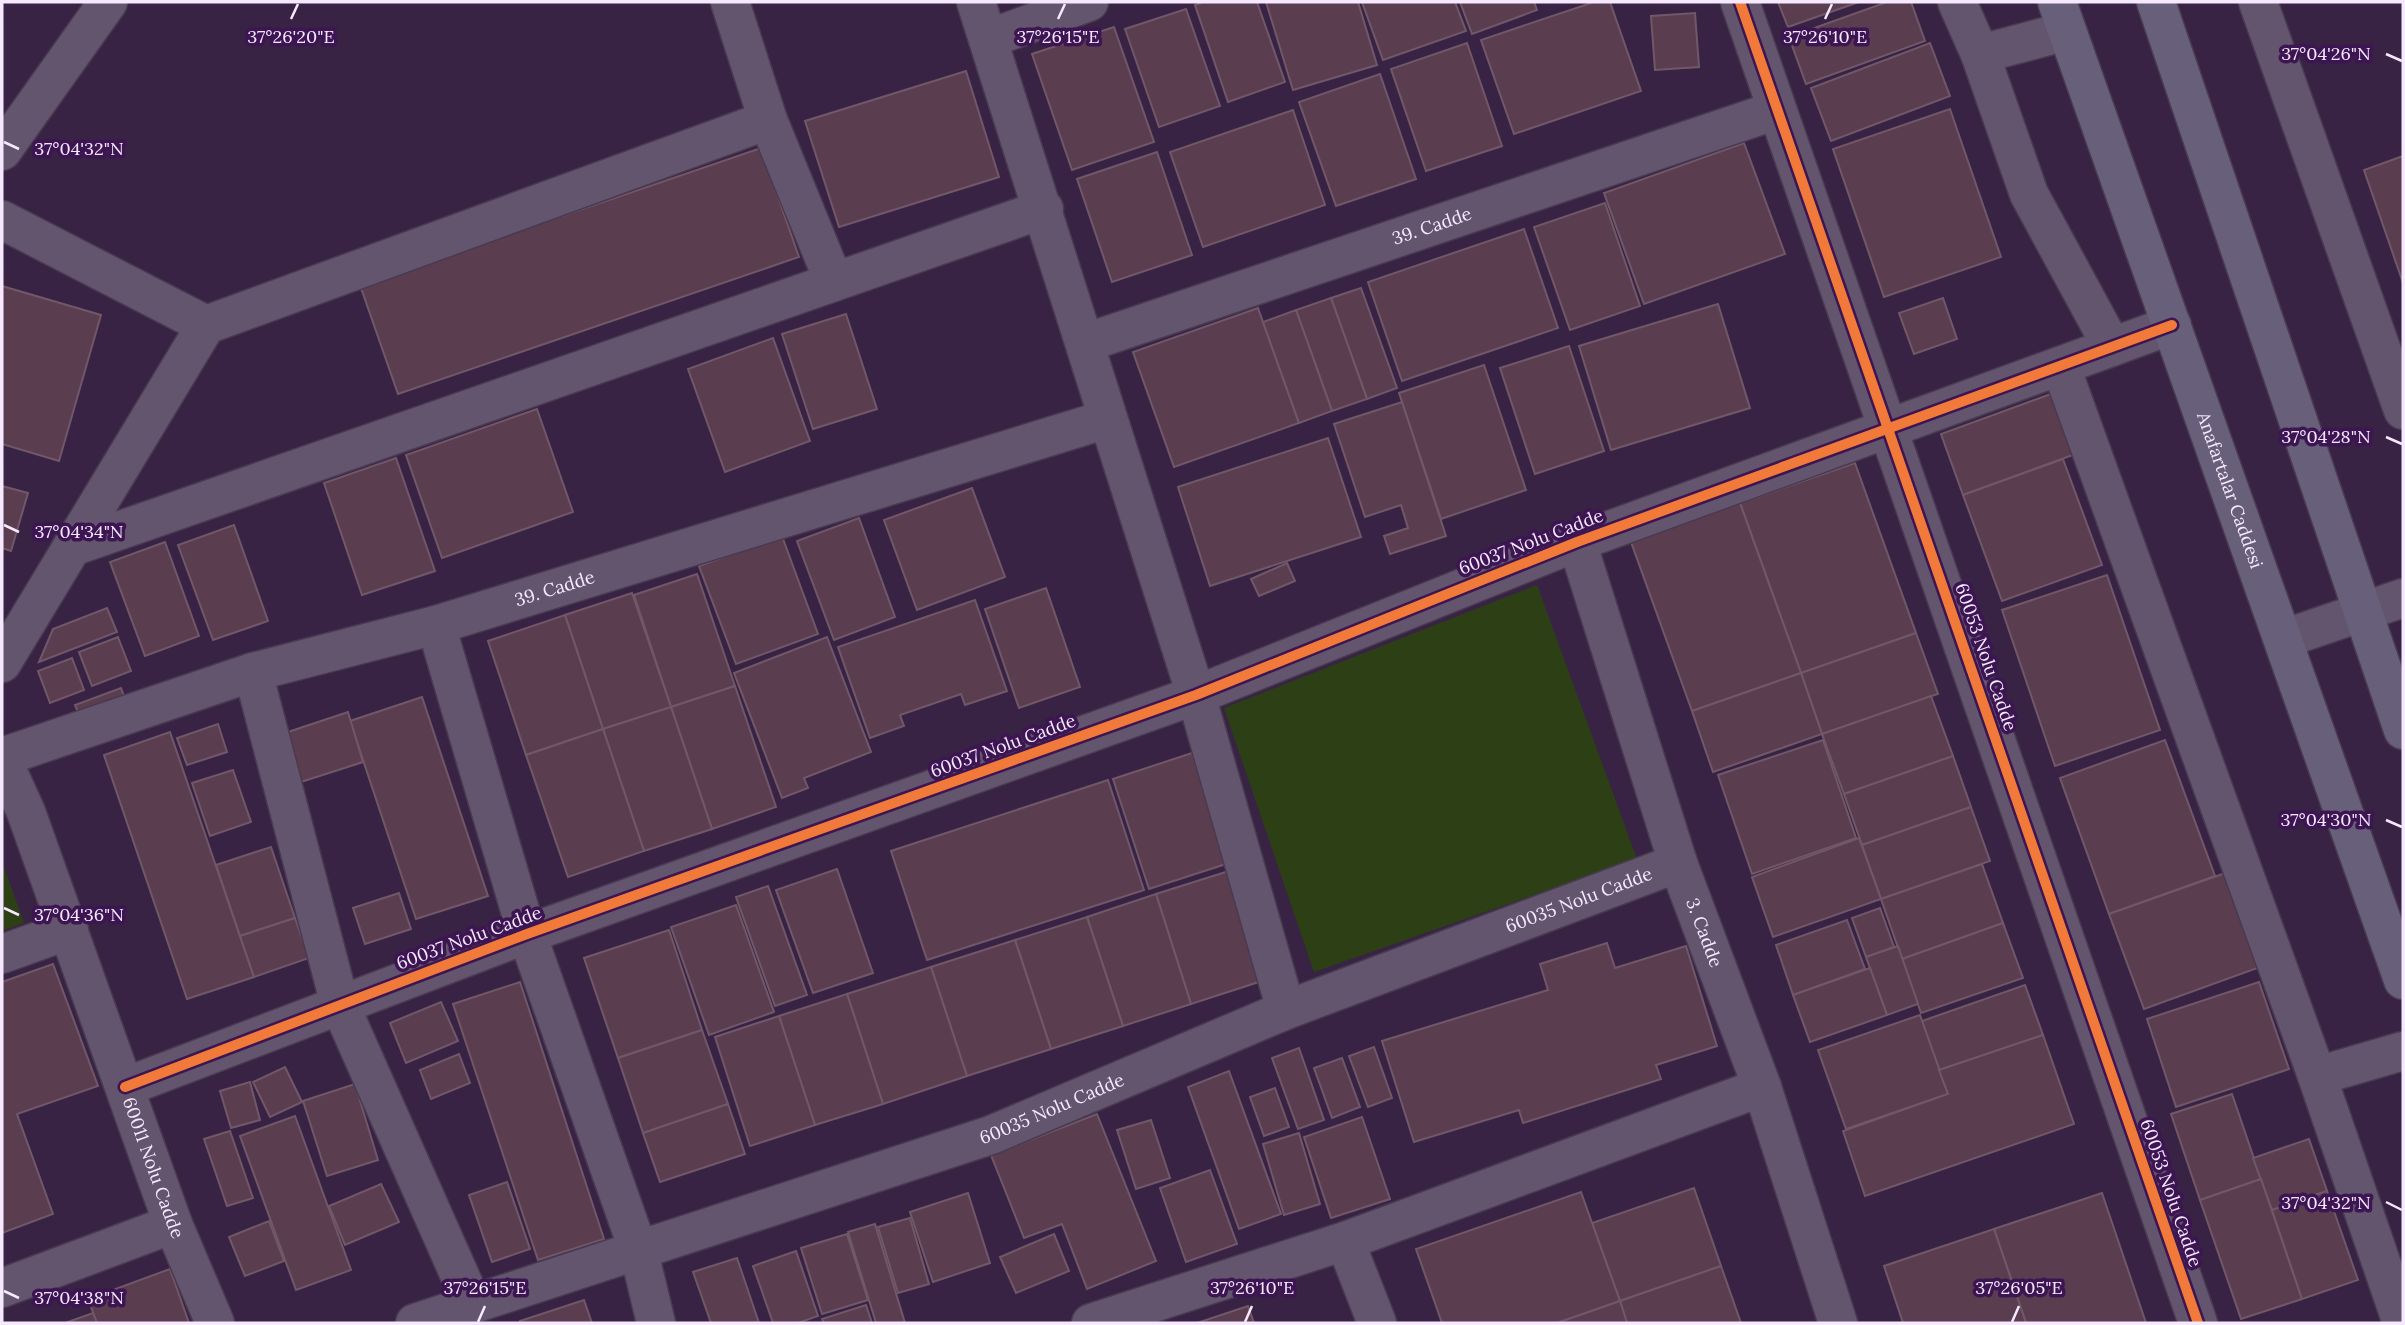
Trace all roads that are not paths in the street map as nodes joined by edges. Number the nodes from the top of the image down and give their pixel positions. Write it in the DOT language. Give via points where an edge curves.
graph roads {
  1 [pos="108,2"];
  2 [pos="730,2"];
  3 [pos="976,2"];
  4 [pos="1088,2"];
  5 [pos="1740,2"];
  6 [pos="1957,2"];
  7 [pos="2156,2"];
  8 [pos="2258,2"];
  9 [pos="2062,17"];
  10 [pos="988,39"];
  11 [pos="1980,54"];
  12 [pos="1777,110"];
  13 [pos="768,120"];
  14 [pos="2,151"];
  15 [pos="1044,209"];
  16 [pos="2,220"];
  17 [pos="834,282"];
  18 [pos="206,325"];
  19 [pos="2172,325"];
  20 [pos="1086,343"];
  21 [pos="2112,347"];
  22 [pos="2061,367"];
  23 [pos="2403,410"];
  24 [pos="1107,419"];
  25 [pos="1889,428"];
  26 [pos="1577,542"];
  27 [pos="72,547"];
  28 [pos="2403,598"];
  29 [pos="2362,610"];
  30 [pos="436,625"];
  31 [pos="2283,639"];
  32 [pos="2,663"];
  33 [pos="253,671"];
  34 [pos="1196,695"];
  35 [pos="2403,730"];
  36 [pos="2,758"];
  37 [pos="1678,863"];
  38 [pos="69,930"];
  39 [pos="527,934"];
  40 [pos="2,954"];
  41 [pos="2403,980"];
  42 [pos="340,1005"];
  43 [pos="1286,1010"];
  44 [pos="2403,1051"];
  45 [pos="2317,1076"];
  46 [pos="125,1087"];
  47 [pos="1762,1087"];
  48 [pos="173,1224"];
  49 [pos="1345,1241"];
  50 [pos="639,1252"];
  51 [pos="2,1288"];
  52 [pos="472,1303"];
  53 [pos="215,1323"];
  54 [pos="415,1323"];
  55 [pos="656,1323"];
  56 [pos="1091,1323"];
  57 [pos="1377,1323"];
  58 [pos="1838,1323"];
  59 [pos="2197,1323"];
  60 [pos="2402,1323"];
  1 -- 14 [label="street"];
  2 -- 13 [label="street"];
  3 -- 10 [label="street"];
  4 -- 10 [label="street"];
  5 -- 12 [label="street, 60053 Nolu Cadde"];
  6 -- 11 [label="street"];
  7 -- 29 [label="main road"];
  8 -- 23 [label="street"];
  9 -- 11 [label="street"];
  9 -- 19 [label="main road, Anafartalar Caddesi"];
  10 -- 15 [label="street"];
  11 -- 21 [label="street" via="2029,194"];
  12 -- 20 [label="street, 39. Cadde"];
  12 -- 25 [label="street, 60053 Nolu Cadde"];
  13 -- 17 [label="street"];
  13 -- 18 [label="street"];
  15 -- 17 [label="street"];
  15 -- 20 [label="street"];
  16 -- 18 [label="street"];
  17 -- 27 [label="street"];
  18 -- 27 [label="street"];
  19 -- 21 [label="street, 60037 Nolu Cadde"];
  19 -- 31 [label="main road, Anafartalar Caddesi"];
  20 -- 24 [label="street"];
  21 -- 22 [label="street, 60037 Nolu Cadde"];
  22 -- 25 [label="street, 60037 Nolu Cadde"];
  22 -- 45 [label="street"];
  24 -- 30 [label="street, 39. Cadde"];
  24 -- 34 [label="street"];
  25 -- 26 [label="street, 60037 Nolu Cadde"];
  25 -- 59 [label="street, 60053 Nolu Cadde"];
  26 -- 34 [label="street, 60037 Nolu Cadde"];
  26 -- 37 [label="street, 3. Cadde"];
  27 -- 32 [label="street"];
  28 -- 29 [label="street"];
  29 -- 31 [label="street"];
  29 -- 35 [label="main road"];
  30 -- 33 [label="street, 39. Cadde"];
  30 -- 39 [label="street"];
  31 -- 41 [label="main road, Anafartalar Caddesi"];
  33 -- 36 [label="street, 39. Cadde"];
  33 -- 42 [label="street"];
  34 -- 39 [label="street, 60037 Nolu Cadde"];
  34 -- 43 [label="street"];
  36 -- 38 [label="street, 60011 Nolu Cadde"];
  37 -- 43 [label="street, 60035 Nolu Cadde"];
  37 -- 47 [label="street, 3. Cadde"];
  38 -- 40 [label="street"];
  38 -- 46 [label="street, 60011 Nolu Cadde"];
  39 -- 42 [label="street, 60037 Nolu Cadde"];
  39 -- 50 [label="street"];
  42 -- 46 [label="street, 60037 Nolu Cadde"];
  42 -- 52 [label="street"];
  43 -- 50 [label="street, 60035 Nolu Cadde" via="991,1135"];
  44 -- 45 [label="street"];
  45 -- 60 [label="street"];
  46 -- 48 [label="street, 60011 Nolu Cadde"];
  47 -- 49 [label="street"];
  47 -- 58 [label="street, 3. Cadde"];
  48 -- 51 [label="street"];
  48 -- 53 [label="street, 60011 Nolu Cadde"];
  49 -- 56 [label="street"];
  49 -- 57 [label="street"];
  50 -- 52 [label="street, 60035 Nolu Cadde"];
  50 -- 55 [label="street"];
  52 -- 54 [label="street, 60035 Nolu Cadde"];
}
